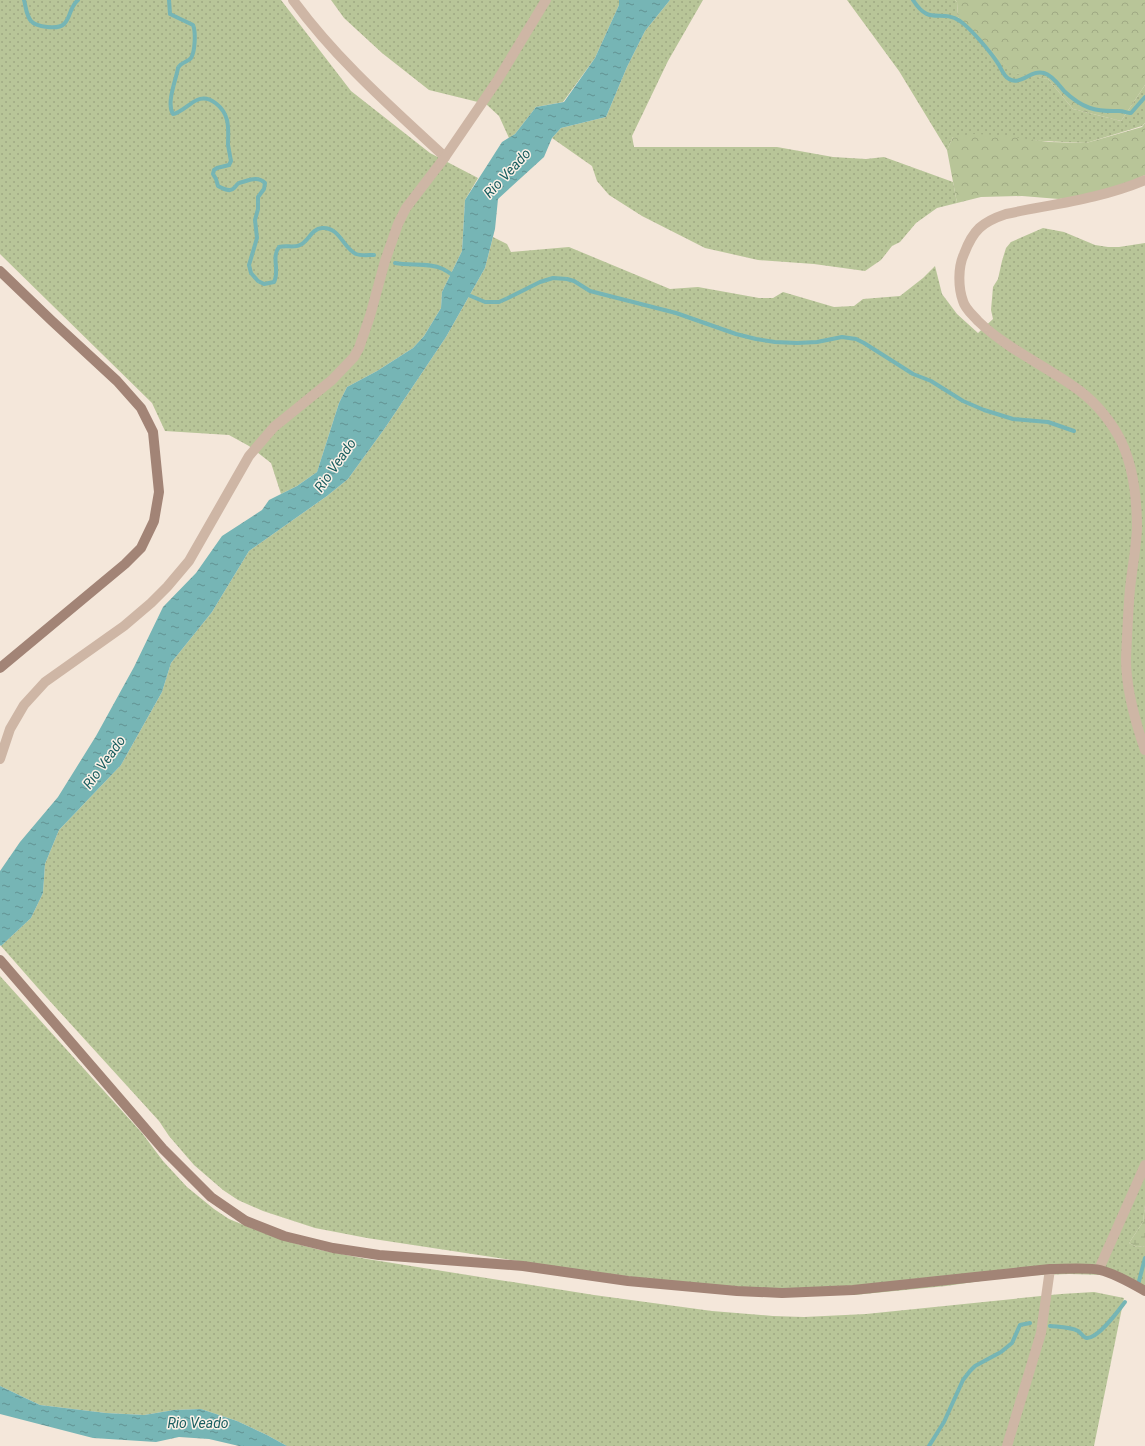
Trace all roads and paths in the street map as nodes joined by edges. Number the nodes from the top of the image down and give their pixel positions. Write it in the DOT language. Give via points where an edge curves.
graph roads {
  1 [pos="293,0"];
  2 [pos="546,0"];
  3 [pos="445,157"];
  4 [pos="1145,180"];
  5 [pos="0,270"];
  6 [pos="0,668"];
  7 [pos="1145,750"];
  8 [pos="0,759"];
  9 [pos="0,960"];
  10 [pos="1145,1165"];
  11 [pos="1050,1269"];
  12 [pos="1099,1269"];
  13 [pos="1145,1291"];
  14 [pos="1007,1446"];
  1 -- 3 [label="street" via="344,62"];
  2 -- 3 [label="street" via="497,81"];
  3 -- 8 [label="street" via="406,208 398,224 370,316 354,356 332,380 274,426 249,456 189,561 151,604 45,682 24,705 10,729"];
  4 -- 7 [label="street" via="1094,197 992,219 977,230 969,242 962,258 960,272 963,301 969,311 999,340 1074,386 1110,422 1119,437 1130,470 1137,529 1126,661 1130,696"];
  5 -- 6 [label="main road" via="117,381 141,408 153,432 159,492 154,521 140,548 125,564"];
  9 -- 11 [label="main road" via="163,1149 211,1197 246,1221 284,1236 379,1256 523,1266 628,1282 782,1293 853,1290"];
  10 -- 12 [label="street"];
  11 -- 12 [label="main road"];
  11 -- 14 [label="street" via="1041,1333"];
  12 -- 13 [label="main road" via="1129,1281"];
}
